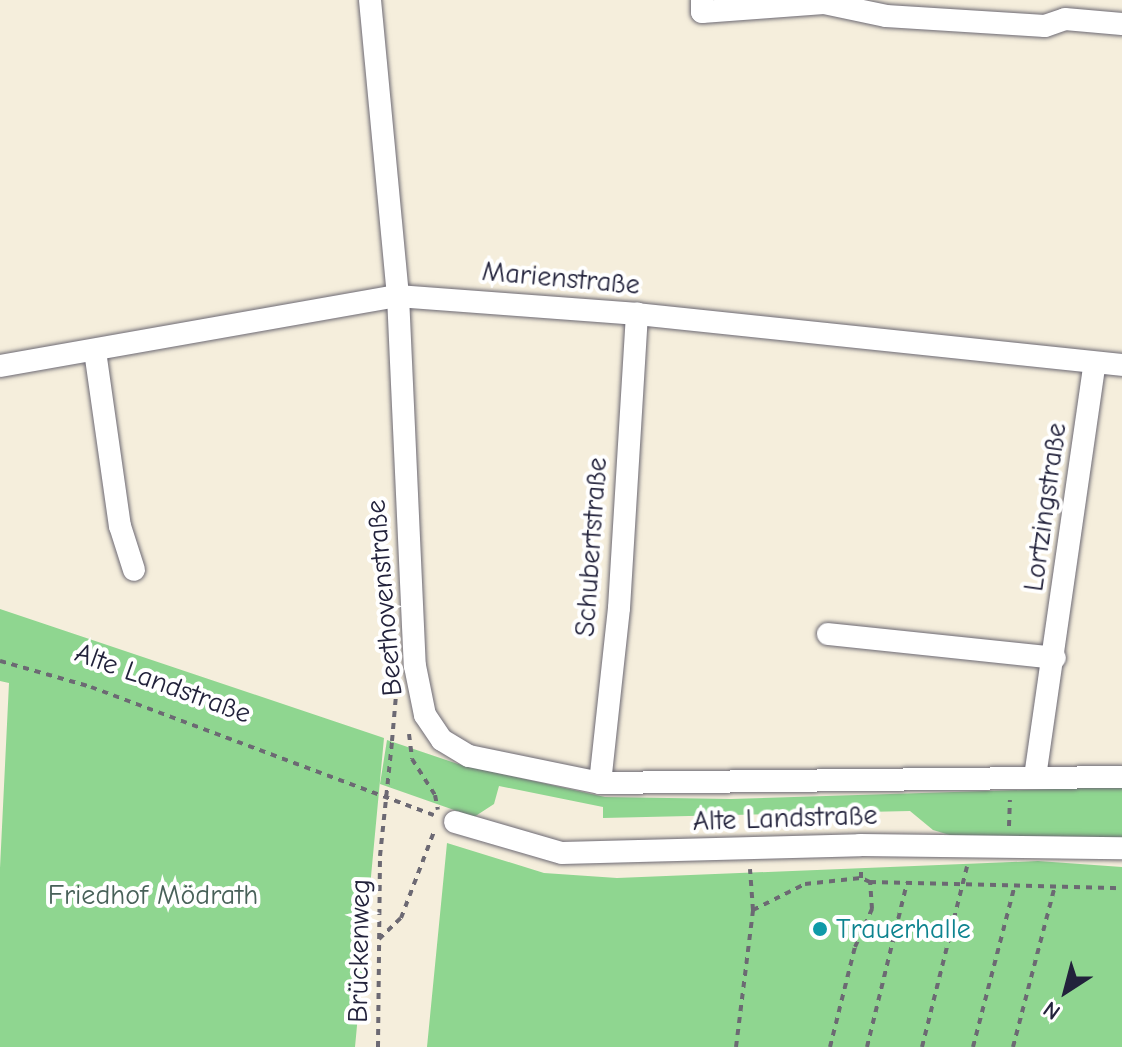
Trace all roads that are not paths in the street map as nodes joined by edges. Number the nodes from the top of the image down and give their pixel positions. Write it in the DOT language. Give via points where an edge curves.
graph roads {
  1 [pos="370,0"];
  2 [pos="702,0"];
  3 [pos="1122,24"];
  4 [pos="398,296"];
  5 [pos="637,314"];
  6 [pos="95,351"];
  7 [pos="1122,362"];
  8 [pos="1095,363"];
  9 [pos="0,366"];
  10 [pos="134,570"];
  11 [pos="828,634"];
  12 [pos="1055,658"];
  13 [pos="1035,777"];
  14 [pos="1122,777"];
  15 [pos="600,783"];
  16 [pos="448,819"];
  17 [pos="1122,848"];
  1 -- 4 [label="street, Beethovenstraße"];
  2 -- 3 [label="street" via="702,12 824,3 886,16 1045,26 1065,19"];
  4 -- 5 [label="street, Marienstraße"];
  4 -- 6 [label="street, Marienstraße"];
  4 -- 15 [label="street, Beethovenstraße" via="408,569 425,715 442,740 469,756"];
  5 -- 8 [label="street, Marienstraße"];
  5 -- 15 [label="street, Schubertstraße" via="619,608"];
  6 -- 9 [label="street, Marienstraße"];
  6 -- 10 [label="street" via="120,526"];
  7 -- 8 [label="street, Marienstraße"];
  8 -- 12 [label="street, Lortzingstraße"];
  11 -- 12 [label="street"];
  12 -- 13 [label="street, Lortzingstraße"];
  13 -- 14 [label="street, Beethovenstraße"];
  13 -- 15 [label="street, Beethovenstraße"];
  16 -- 17 [label="street, Alte Landstraße" via="562,853 860,845"];
}
